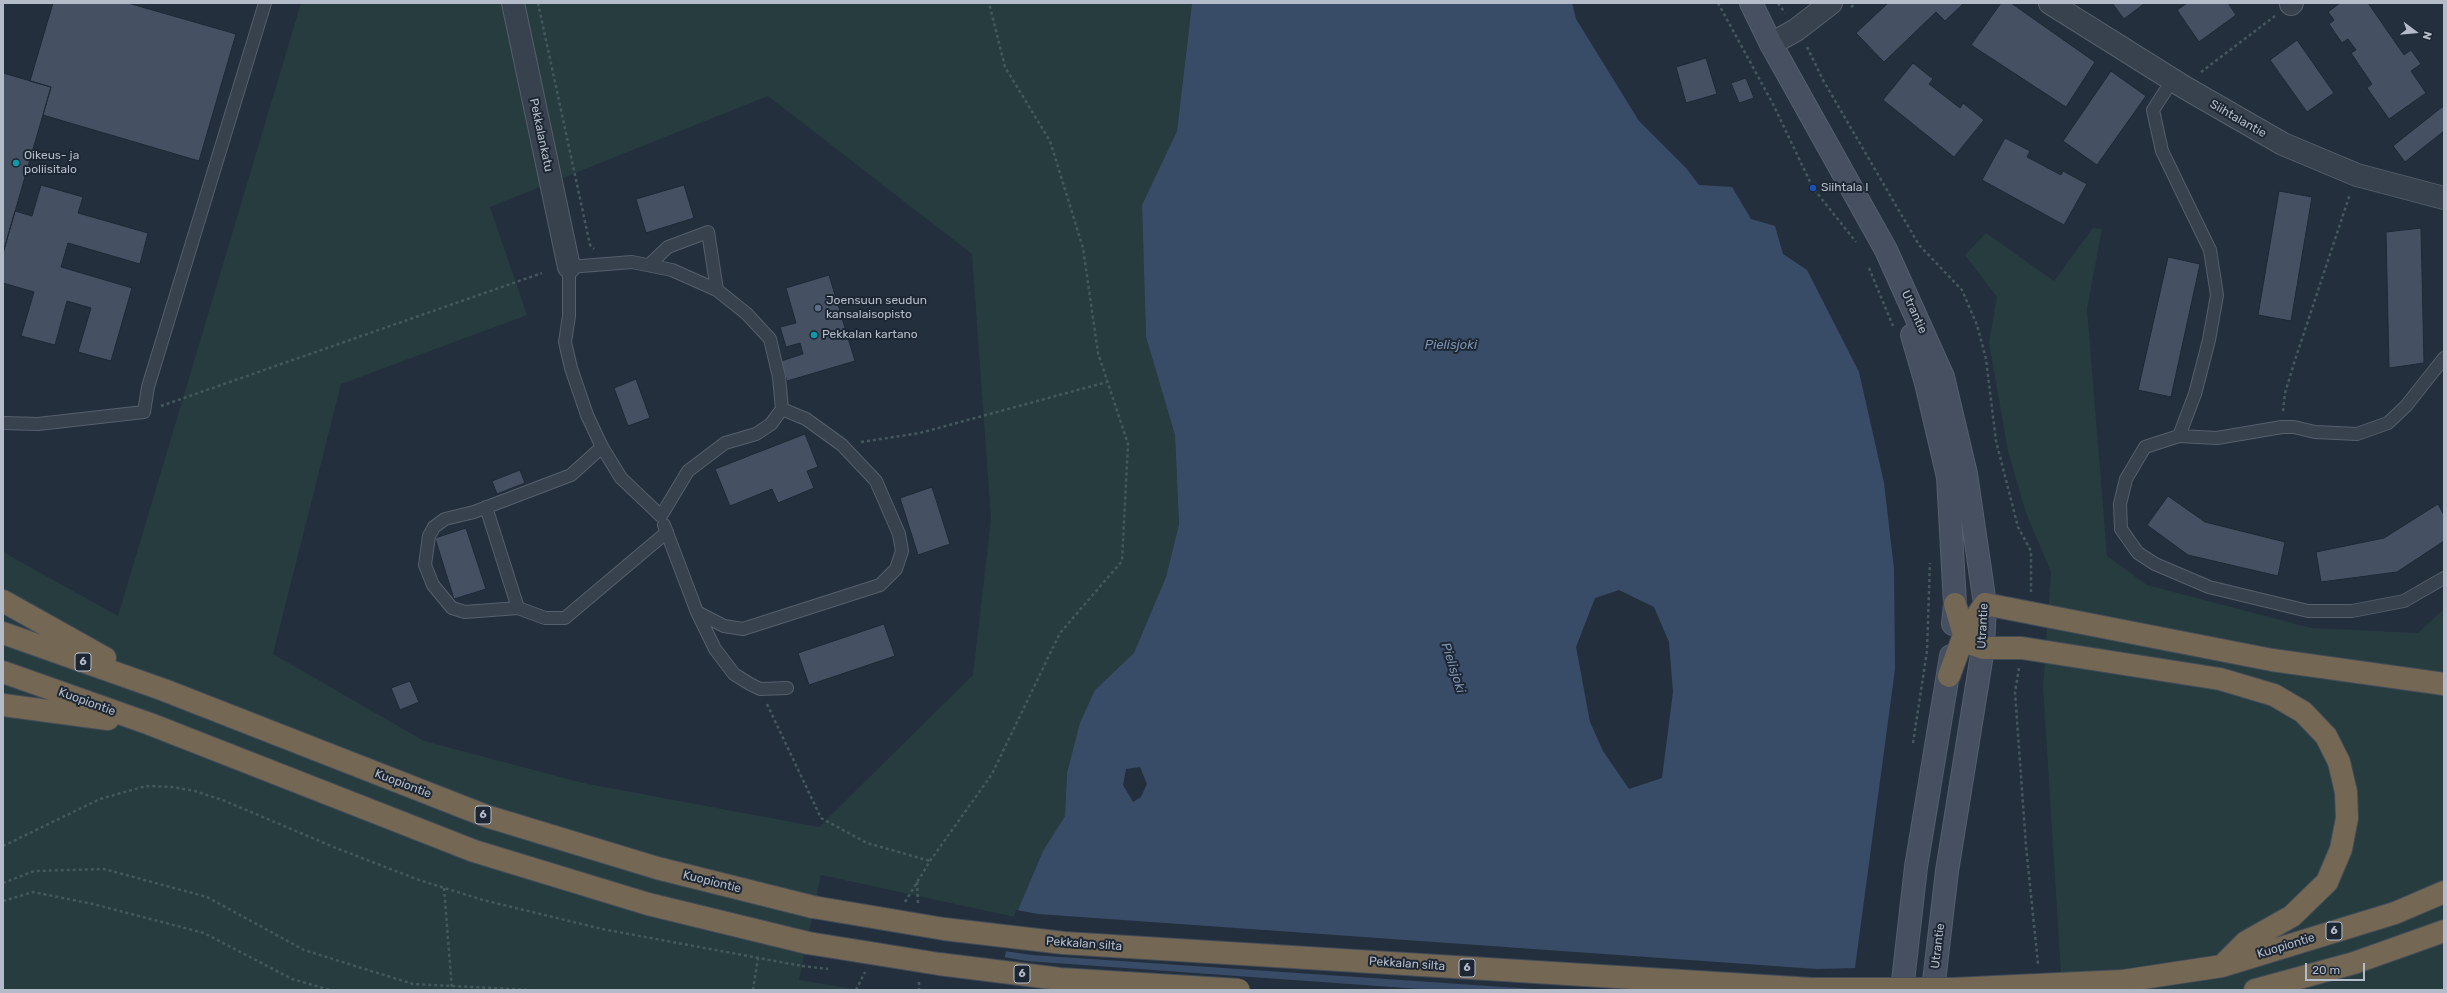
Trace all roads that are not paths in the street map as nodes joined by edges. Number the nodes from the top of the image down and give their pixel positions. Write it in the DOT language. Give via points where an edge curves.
graph roads {
  1 [pos="264,3"];
  2 [pos="513,3"];
  3 [pos="1751,3"];
  4 [pos="1831,3"];
  5 [pos="2050,3"];
  6 [pos="1771,44"];
  7 [pos="2178,83"];
  8 [pos="2444,198"];
  9 [pos="1886,250"];
  10 [pos="650,264"];
  11 [pos="569,267"];
  12 [pos="717,290"];
  13 [pos="2444,358"];
  14 [pos="782,409"];
  15 [pos="3,423"];
  16 [pos="2179,436"];
  17 [pos="602,447"];
  18 [pos="486,508"];
  19 [pos="661,516"];
  20 [pos="667,532"];
  21 [pos="2444,578"];
  22 [pos="3,601"];
  23 [pos="1955,604"];
  24 [pos="1985,604"];
  25 [pos="518,608"];
  26 [pos="696,612"];
  27 [pos="3,633"];
  28 [pos="1964,635"];
  29 [pos="1982,648"];
  30 [pos="3,672"];
  31 [pos="1949,676"];
  32 [pos="2444,684"];
  33 [pos="787,688"];
  34 [pos="164,690"];
  35 [pos="3,705"];
  36 [pos="150,724"];
  37 [pos="2444,892"];
  38 [pos="813,907"];
  39 [pos="2444,931"];
  40 [pos="2222,966"];
  41 [pos="2123,981"];
  42 [pos="1239,990"];
  43 [pos="1902,990"];
  44 [pos="1933,990"];
  45 [pos="2255,990"];
  1 -- 15 [label="lane" via="148,387 144,412 38,424"];
  2 -- 11 [label="street, Pekkalankatu"];
  3 -- 6 [label="main road, Utrantie"];
  4 -- 6 [label="street" via="1796,30"];
  5 -- 7 [label="street, Siihtalantie"];
  6 -- 9 [label="main road, Utrantie"];
  7 -- 8 [label="street, Siihtalantie" via="2283,144 2357,174"];
  7 -- 16 [label="lane" via="2153,110 2162,151 2210,250 2217,295 2195,394"];
  9 -- 23 [label="main road, Utrantie" via="1926,383 1948,477"];
  9 -- 24 [label="main road, Utrantie" via="1943,377 1966,474"];
  10 -- 11 [label="lane" via="614,262"];
  10 -- 12 [label="lane" via="672,270"];
  10 -- 12 [label="lane" via="668,247 708,232"];
  11 -- 17 [label="lane" via="569,316 565,342 587,415"];
  12 -- 14 [label="lane" via="747,314 770,340 779,377"];
  13 -- 16 [label="lane" via="2406,406 2388,423 2357,434 2282,427 2217,438"];
  14 -- 19 [label="lane" via="771,424 756,434 725,444 688,471"];
  14 -- 26 [label="lane" via="806,419 842,445 876,481 899,534 902,551 896,569 880,585 742,629 724,626"];
  16 -- 21 [label="lane" via="2145,447 2126,478 2120,504 2122,529 2138,553 2155,564 2209,587 2308,611 2352,611 2404,601"];
  17 -- 18 [label="lane" via="571,475"];
  17 -- 19 [label="lane" via="621,478"];
  18 -- 25 [label="lane"];
  18 -- 25 [label="lane" via="445,519 434,527 429,536 425,565 433,585 452,608 466,612"];
  19 -- 20 [label="lane"];
  20 -- 25 [label="lane" via="565,618 545,618"];
  20 -- 26 [label="lane"];
  22 -- 34 [label="highway"];
  23 -- 28 [label="highway"];
  23 -- 31 [label="main road, Utrantie"];
  24 -- 28 [label="highway"];
  24 -- 29 [label="main road, Utrantie"];
  24 -- 32 [label="highway" via="2272,660"];
  26 -- 33 [label="lane" via="715,649 734,674 760,689"];
  27 -- 34 [label="highway, Kuopiontie / 6"];
  28 -- 29 [label="highway" via="1972,644"];
  28 -- 31 [label="highway"];
  29 -- 40 [label="highway" via="2022,648 2220,679 2274,695 2303,712 2326,736 2339,762 2346,792 2348,818 2341,849 2327,882 2292,916 2246,942"];
  29 -- 44 [label="main road, Utrantie" via="1947,871"];
  30 -- 36 [label="highway, Kuopiontie / 6"];
  31 -- 43 [label="main road, Utrantie" via="1916,867"];
  34 -- 38 [label="highway, Kuopiontie / 6" via="486,816 658,868"];
  35 -- 36 [label="highway"];
  36 -- 42 [label="highway, Kuopiontie / 6, bridge" via="474,851 648,904 808,942 938,964 1060,979"];
  37 -- 40 [label="highway, Kuopiontie / 6" via="2395,913"];
  38 -- 41 [label="highway, Pekkalan silta / 6, bridge" via="944,929 1064,943 1812,989 1953,990"];
  39 -- 45 [label="highway" via="2354,963"];
  40 -- 41 [label="highway, Kuopiontie / 6"];
}
